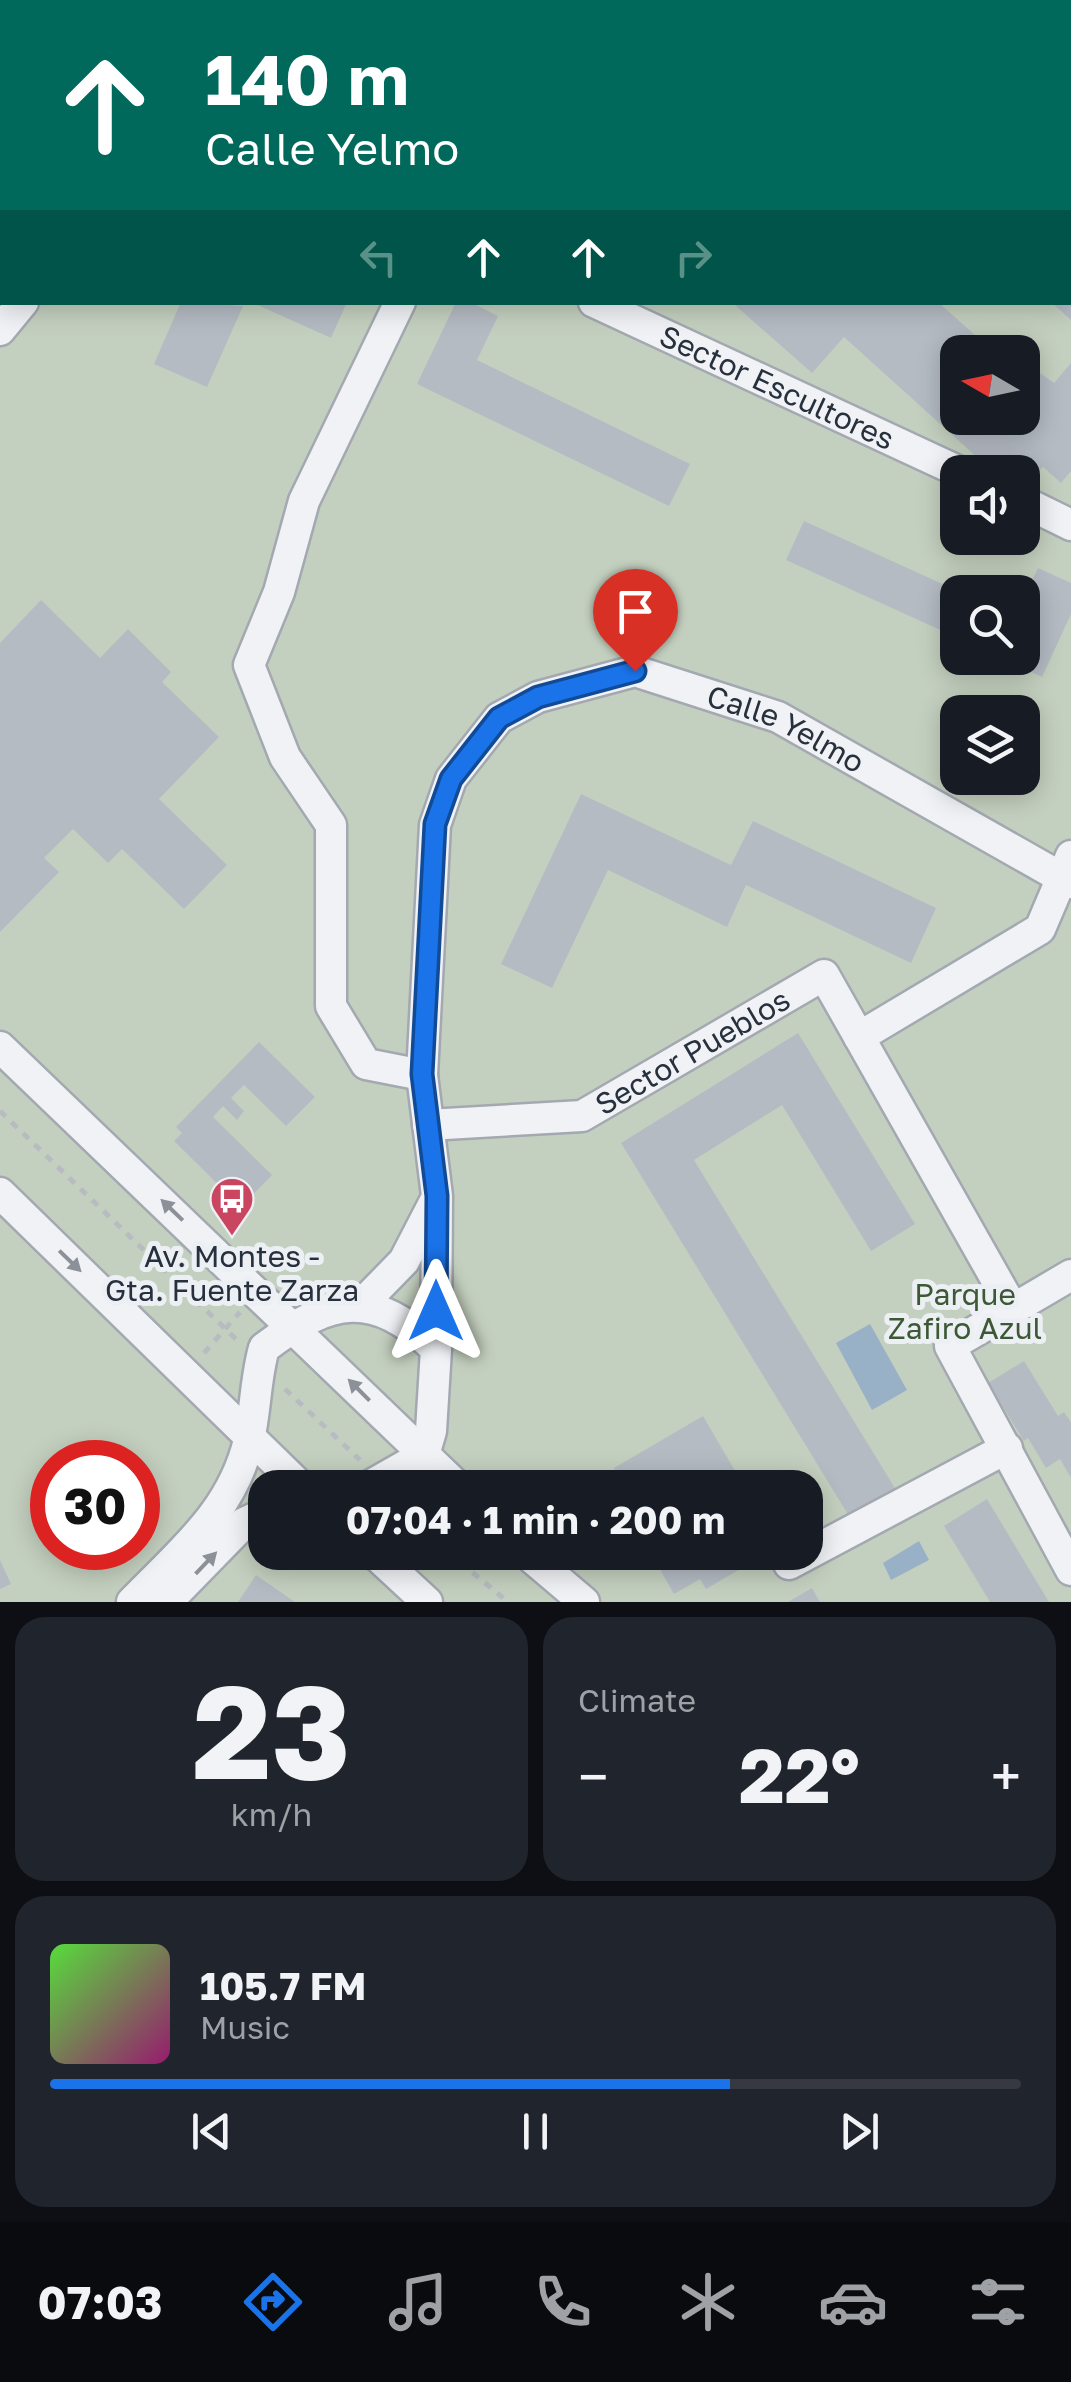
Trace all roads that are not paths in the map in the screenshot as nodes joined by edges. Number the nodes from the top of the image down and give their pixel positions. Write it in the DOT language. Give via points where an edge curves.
graph roads {
  1 [pos="21,305"];
  2 [pos="399,305"];
  3 [pos="600,305"];
  4 [pos="0,330"];
  5 [pos="940,463"];
  6 [pos="1040,510"];
  7 [pos="1071,524"];
  8 [pos="1068,872"];
  9 [pos="859,1037"];
  10 [pos="0,1046"];
  11 [pos="422,1074"];
  12 [pos="428,1125"];
  13 [pos="0,1193"];
  14 [pos="437,1196"];
  15 [pos="1071,1274"];
  16 [pos="362,1304"];
  17 [pos="1012,1309"];
  18 [pos="294,1326"];
  19 [pos="436,1349"];
  20 [pos="250,1438"];
  21 [pos="1007,1448"];
  22 [pos="424,1455"];
  23 [pos="283,1470"];
  24 [pos="399,1470"];
  25 [pos="440,1470"];
  26 [pos="248,1527"];
  27 [pos="823,1546"];
  28 [pos="392,1570"];
  29 [pos="546,1570"];
  30 [pos="1071,1570"];
  31 [pos="132,1602"];
  32 [pos="168,1602"];
  33 [pos="427,1602"];
  34 [pos="584,1602"];
  1 -- 4 [label="street"];
  2 -- 11 [label="street" via="304,500 279,592 249,666 285,757 331,825 332,1006 366,1064"];
  3 -- 5 [label="street, Sector Escultores"];
  6 -- 7 [label="street"];
  8 -- 9 [label="street" via="1040,929"];
  8 -- 11 [label="street, Calle Yelmo" via="778,717 635,671 538,697 499,718 451,779 435,824"];
  9 -- 12 [label="street, Sector Pueblos" via="824,975 582,1116"];
  9 -- 17 [label="street, Sector Pueblos"];
  18 -- 10 [label="street, one-way"];
  11 -- 12 [label="street, Calle Yelmo"];
  12 -- 14 [label="street, Calle Yelmo"];
  13 -- 20 [label="street, one-way"];
  14 -- 16 [label="street" via="404,1261"];
  14 -- 19 [label="street, Calle Yelmo"];
  15 -- 17 [label="street"];
  16 -- 18 [label="street"];
  16 -- 19 [label="street" via="405,1319"];
  17 -- 21 [label="street" via="950,1346"];
  18 -- 20 [label="street" via="264,1348"];
  22 -- 18 [label="street, one-way"];
  19 -- 22 [label="street, Calle Yelmo"];
  20 -- 23 [label="street"];
  20 -- 31 [label="street" via="224,1506"];
  21 -- 27 [label="street"];
  21 -- 30 [label="street"];
  22 -- 24 [label="street"];
  22 -- 25 [label="street"];
  32 -- 26 [label="street, one-way"];
  28 -- 33 [label="street"];
  29 -- 34 [label="street"];
}
